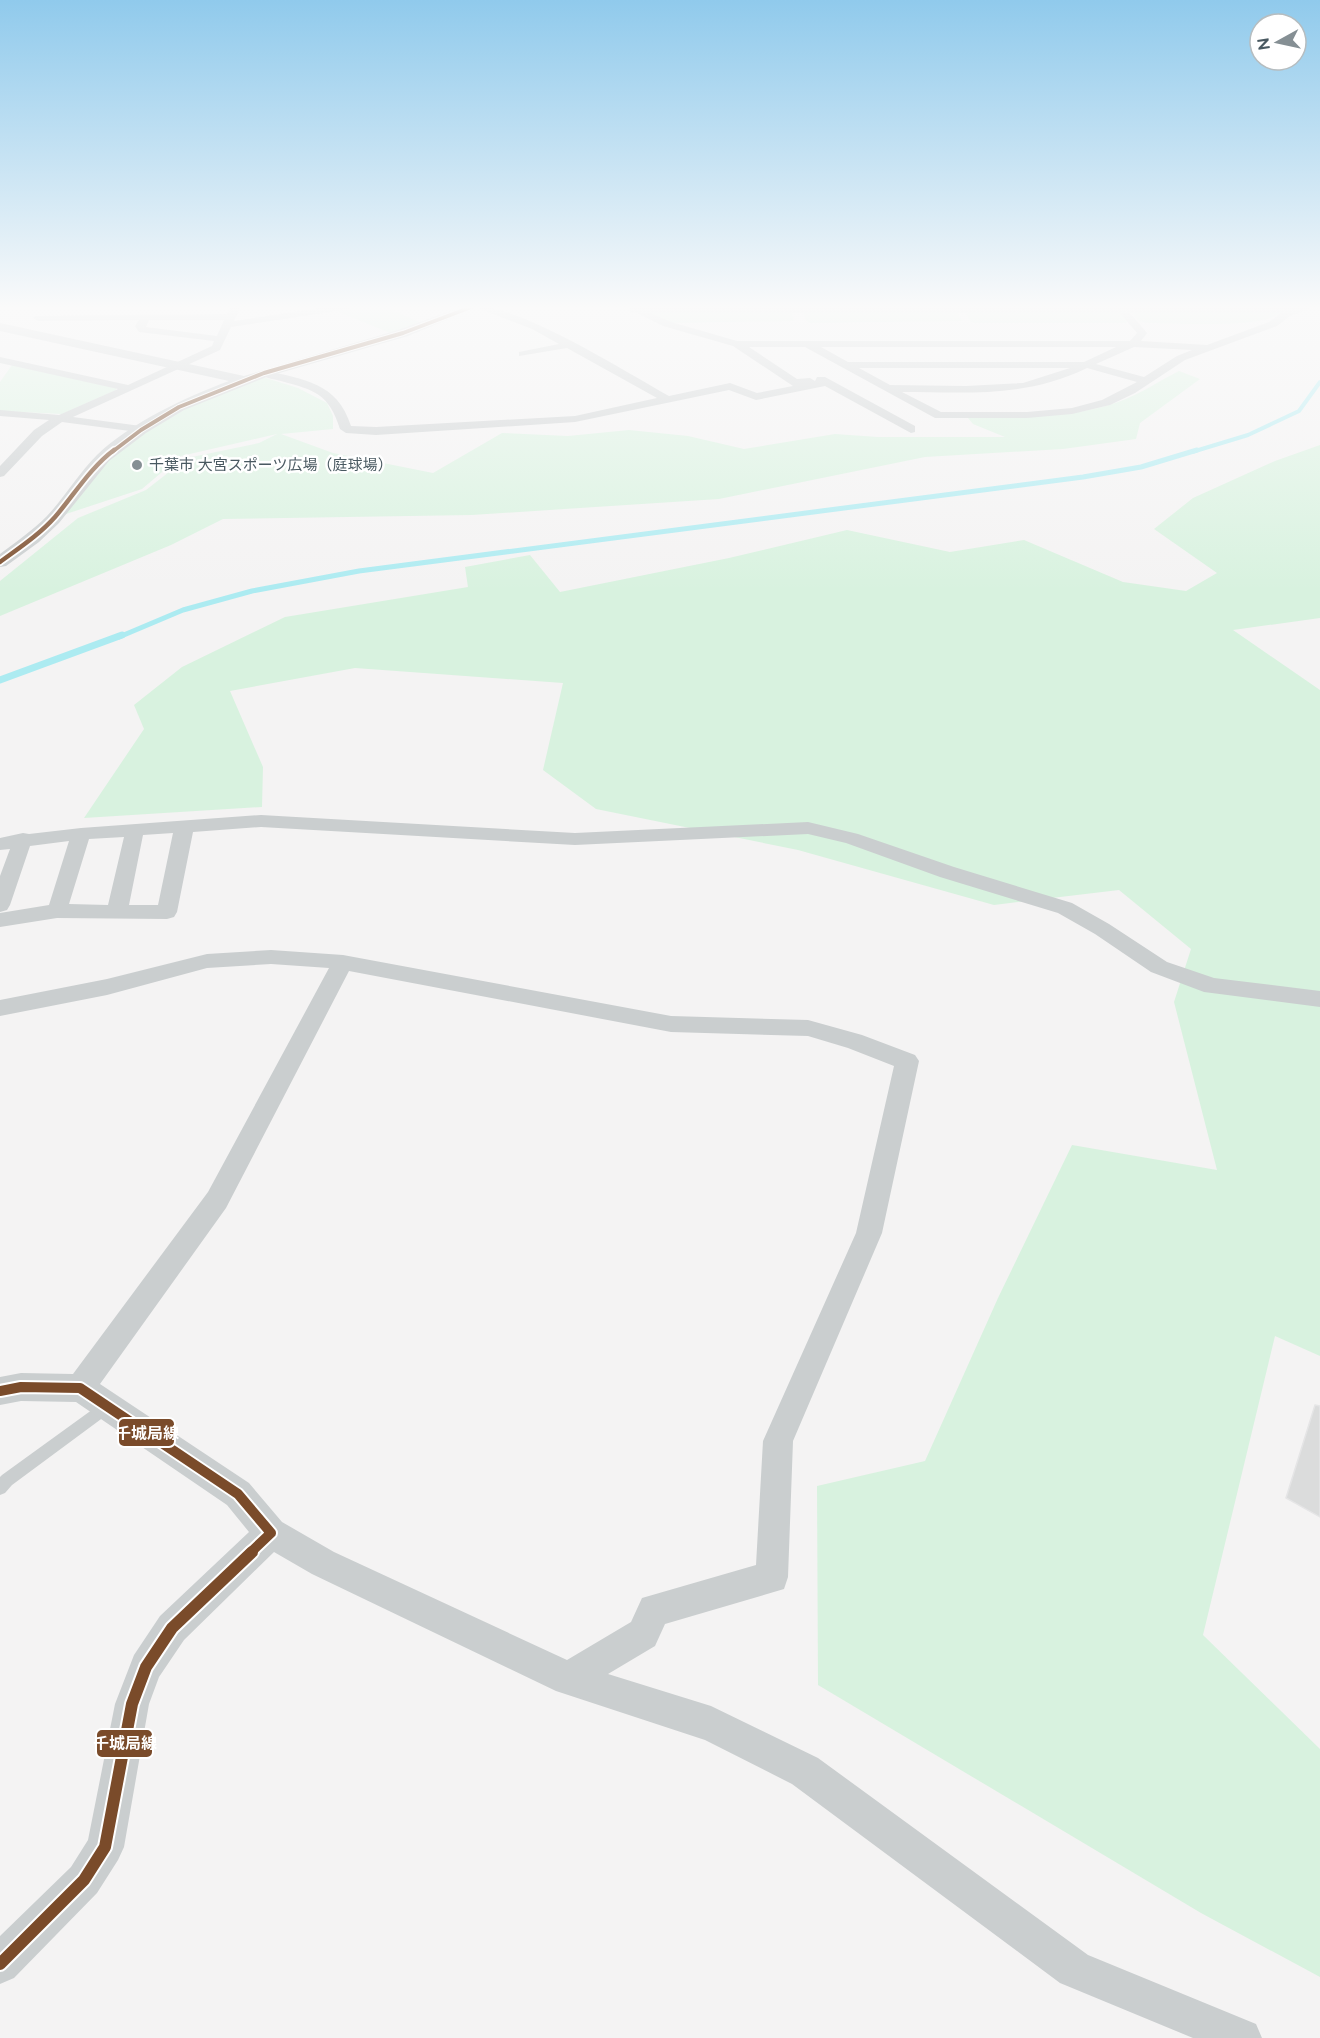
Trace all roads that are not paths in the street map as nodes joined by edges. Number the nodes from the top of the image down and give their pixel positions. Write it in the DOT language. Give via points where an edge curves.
graph roads {
  1 [pos="99,401"];
  2 [pos="193,401"];
  3 [pos="333,401"];
  4 [pos="657,401"];
  5 [pos="860,401"];
  6 [pos="911,401"];
  7 [pos="1110,401"];
  8 [pos="0,413"];
  9 [pos="59,419"];
  10 [pos="911,429"];
  11 [pos="141,430"];
  12 [pos="0,473"];
  13 [pos="2,559"];
  14 [pos="184,827"];
  15 [pos="135,830"];
  16 [pos="81,834"];
  17 [pos="23,839"];
  18 [pos="0,844"];
  19 [pos="0,905"];
  20 [pos="57,911"];
  21 [pos="117,912"];
  22 [pos="0,920"];
  23 [pos="343,962"];
  24 [pos="1320,999"];
  25 [pos="0,1008"];
  26 [pos="80,1388"];
  27 [pos="0,1391"];
  28 [pos="107,1406"];
  29 [pos="0,1488"];
  30 [pos="271,1533"];
  31 [pos="568,1679"];
  32 [pos="0,1964"];
  33 [pos="1242,2038"];
  1 -- 9 [label="street"];
  2 -- 11 [label="street"];
  3 -- 4 [label="street" via="345,429 376,431 575,419"];
  5 -- 10 [label="street"];
  6 -- 7 [label="street" via="939,416 1027,415 1072,411"];
  8 -- 9 [label="street"];
  9 -- 11 [label="street"];
  9 -- 12 [label="street" via="38,433"];
  11 -- 13 [label="street" via="103,458 33,538"];
  14 -- 15 [label="street"];
  14 -- 21 [label="street" via="167,912"];
  14 -- 24 [label="street" via="261,821 575,839 808,828 1065,908 1159,967 1212,986"];
  15 -- 16 [label="street"];
  15 -- 21 [label="street"];
  16 -- 17 [label="street"];
  16 -- 20 [label="street"];
  17 -- 18 [label="street"];
  17 -- 19 [label="street"];
  20 -- 21 [label="street"];
  20 -- 22 [label="street"];
  23 -- 25 [label="street" via="272,957 207,961 107,987"];
  23 -- 26 [label="street" via="217,1200"];
  23 -- 31 [label="street" via="670,1024 808,1028 907,1061 869,1233 778,1441 772,1577 654,1610 642,1634"];
  26 -- 27 [label="street" via="21,1387"];
  26 -- 28 [label="street"];
  28 -- 29 [label="lane"];
  28 -- 30 [label="street" via="238,1494"];
  30 -- 31 [label="street" via="323,1563"];
  30 -- 32 [label="street" via="172,1628 146,1667 132,1704 105,1847 84,1881"];
  31 -- 33 [label="street" via="711,1724 805,1771 1074,1969"];
}
